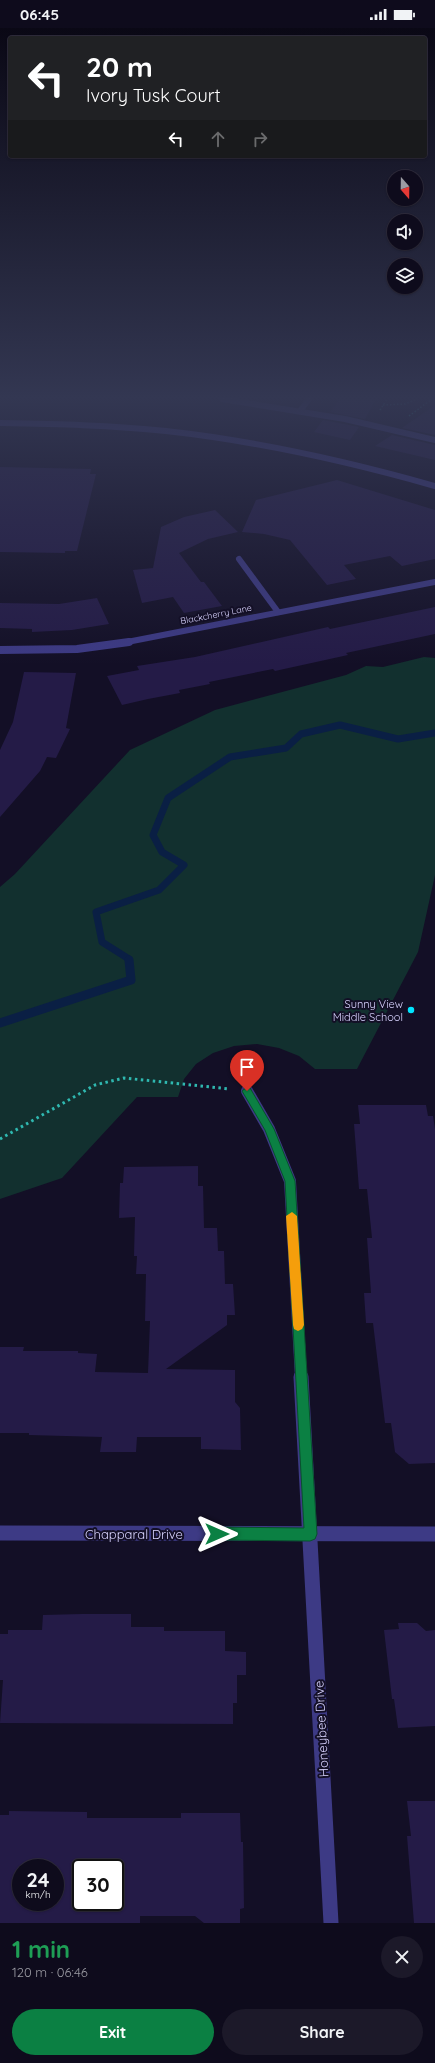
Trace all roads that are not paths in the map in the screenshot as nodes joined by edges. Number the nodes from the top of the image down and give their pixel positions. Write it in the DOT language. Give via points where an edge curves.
graph roads {
  1 [pos="239,559"];
  2 [pos="435,582"];
  3 [pos="278,612"];
  4 [pos="0,650"];
  5 [pos="247,1091"];
  6 [pos="0,1533"];
  7 [pos="310,1534"];
  8 [pos="435,1534"];
  9 [pos="331,1923"];
  1 -- 3 [label="street"];
  2 -- 3 [label="street, Blackcherry Lane"];
  3 -- 4 [label="street, Blackcherry Lane" via="128,642 77,649"];
  5 -- 7 [label="street, Honeybee Drive" via="269,1129 290,1181"];
  6 -- 7 [label="street, Chapparal Drive"];
  7 -- 8 [label="street, Chapparal Drive"];
  7 -- 9 [label="street, Honeybee Drive"];
}
